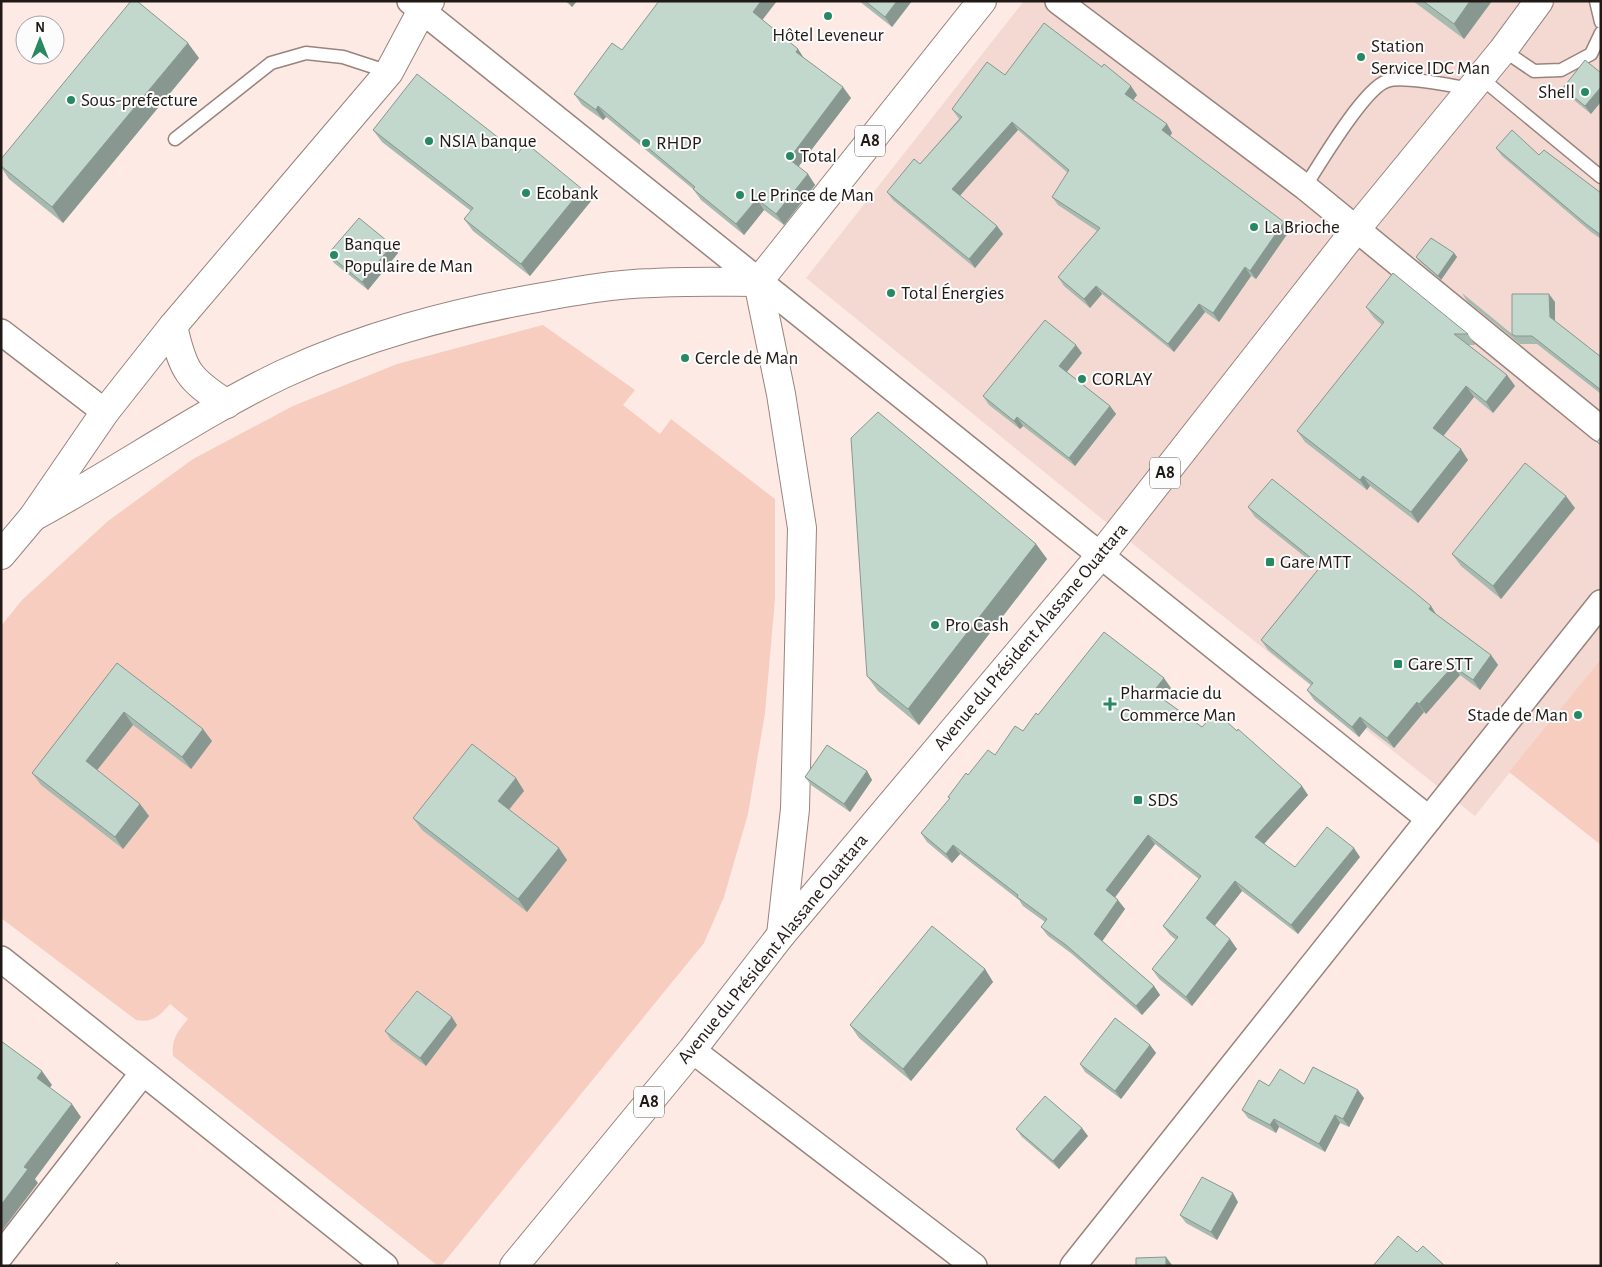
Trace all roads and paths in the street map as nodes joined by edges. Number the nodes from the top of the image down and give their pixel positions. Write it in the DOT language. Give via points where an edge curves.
graph roads {
  1 [pos="982,1"];
  2 [pos="1058,1"];
  3 [pos="1539,1"];
  4 [pos="1596,1"];
  5 [pos="420,5"];
  6 [pos="1601,22"];
  7 [pos="1601,33"];
  8 [pos="1503,50"];
  9 [pos="389,72"];
  10 [pos="1476,83"];
  11 [pos="175,139"];
  12 [pos="1601,177"];
  13 [pos="1305,187"];
  14 [pos="1357,228"];
  15 [pos="758,282"];
  16 [pos="173,326"];
  17 [pos="1,332"];
  18 [pos="227,404"];
  19 [pos="105,412"];
  20 [pos="1601,429"];
  21 [pos="33,517"];
  22 [pos="1,555"];
  23 [pos="1100,556"];
  24 [pos="1601,604"];
  25 [pos="1428,819"];
  26 [pos="781,935"];
  27 [pos="1,959"];
  28 [pos="692,1050"];
  29 [pos="142,1074"];
  30 [pos="1,1255"];
  31 [pos="385,1266"];
  32 [pos="514,1266"];
  33 [pos="974,1266"];
  34 [pos="1073,1266"];
  1 -- 15 [label="main road, A8"];
  2 -- 13 [label="street"];
  3 -- 8 [label="main road, Avenue du Président Alassane Ouattara / A8"];
  4 -- 6 [label="lane"];
  5 -- 9 [label="main road"];
  5 -- 15 [label="street"];
  7 -- 8 [label="lane" via="1591,54 1561,70 1534,71"];
  8 -- 10 [label="main road, Avenue du Président Alassane Ouattara / A8"];
  9 -- 11 [label="lane" via="343,57 306,53 271,63"];
  9 -- 16 [label="main road"];
  10 -- 12 [label="lane"];
  10 -- 13 [label="lane" via="1386,81 1364,100"];
  10 -- 14 [label="main road, Avenue du Président Alassane Ouattara / A8"];
  13 -- 14 [label="street"];
  14 -- 20 [label="street"];
  14 -- 23 [label="main road, Avenue du Président Alassane Ouattara / A8"];
  15 -- 18 [label="main road" via="652,282 567,292 477,308 369,338 283,374"];
  15 -- 23 [label="street"];
  15 -- 26 [label="main road" via="781,394 802,528 795,809"];
  16 -- 18 [label="main road" via="181,359 190,376 203,389"];
  16 -- 19 [label="main road"];
  17 -- 19 [label="street"];
  18 -- 21 [label="main road"];
  19 -- 21 [label="main road"];
  21 -- 22 [label="main road"];
  23 -- 25 [label="street"];
  23 -- 26 [label="main road, Avenue du Président Alassane Ouattara / A8"];
  24 -- 25 [label="street"];
  25 -- 34 [label="street"];
  26 -- 28 [label="main road, Avenue du Président Alassane Ouattara / A8"];
  27 -- 29 [label="street"];
  28 -- 32 [label="main road, Avenue du Président Alassane Ouattara / A8"];
  28 -- 33 [label="street"];
  29 -- 30 [label="street"];
  29 -- 31 [label="street"];
}
